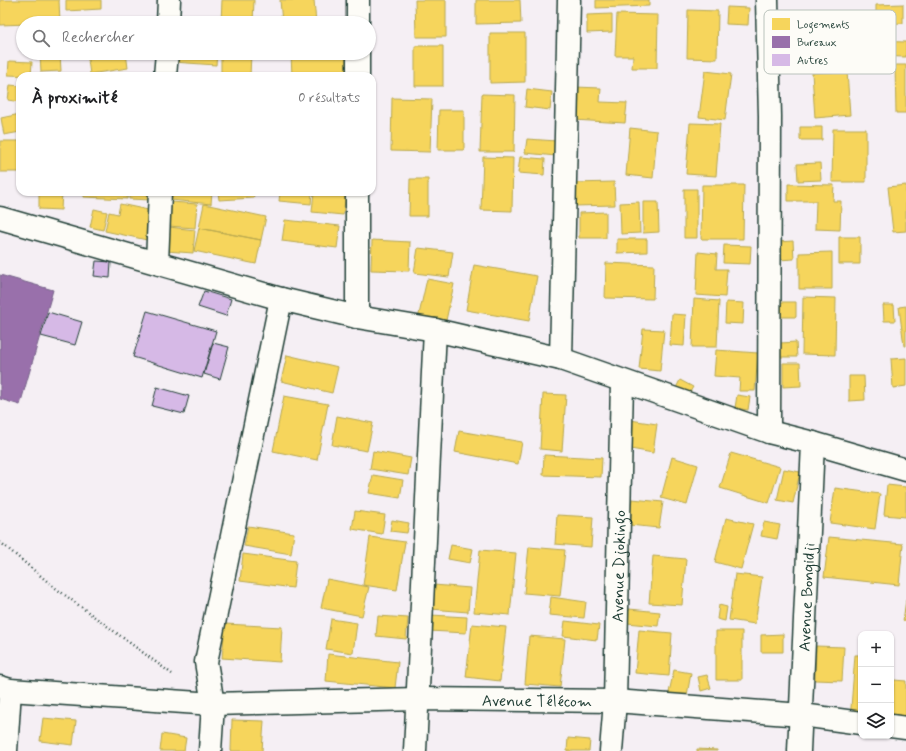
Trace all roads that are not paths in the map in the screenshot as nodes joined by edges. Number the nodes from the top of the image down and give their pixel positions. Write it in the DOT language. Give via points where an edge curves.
graph roads {
  1 [pos="169,0"];
  2 [pos="358,0"];
  3 [pos="569,0"];
  4 [pos="767,0"];
  5 [pos="767,10"];
  6 [pos="168,16"];
  7 [pos="358,16"];
  8 [pos="166,60"];
  9 [pos="358,60"];
  10 [pos="166,72"];
  11 [pos="358,72"];
  12 [pos="769,74"];
  13 [pos="160,196"];
  14 [pos="357,196"];
  15 [pos="0,218"];
  16 [pos="157,262"];
  17 [pos="282,299"];
  18 [pos="357,317"];
  19 [pos="435,330"];
  20 [pos="561,359"];
  21 [pos="622,382"];
  22 [pos="769,432"];
  23 [pos="813,442"];
  24 [pos="906,470"];
  25 [pos="5,689"];
  26 [pos="418,699"];
  27 [pos="614,701"];
  28 [pos="213,704"];
  29 [pos="802,716"];
  30 [pos="858,723"];
  31 [pos="894,726"];
  32 [pos="906,728"];
  33 [pos="6,751"];
  34 [pos="210,751"];
  35 [pos="415,751"];
  36 [pos="611,751"];
  37 [pos="799,751"];
  1 -- 6 [label="street"];
  2 -- 7 [label="street"];
  3 -- 20 [label="street"];
  4 -- 5 [label="street"];
  8 -- 10 [label="street"];
  9 -- 11 [label="street"];
  12 -- 22 [label="street"];
  13 -- 16 [label="street"];
  14 -- 18 [label="street"];
  15 -- 16 [label="street"];
  16 -- 17 [label="street"];
  17 -- 18 [label="street"];
  17 -- 28 [label="street" via="206,662"];
  18 -- 19 [label="street"];
  19 -- 20 [label="street"];
  19 -- 26 [label="street"];
  20 -- 21 [label="street"];
  21 -- 22 [label="street"];
  21 -- 27 [label="street, Avenue Djokingo"];
  22 -- 23 [label="street"];
  23 -- 24 [label="street"];
  23 -- 29 [label="street, Avenue Bongidji"];
  25 -- 28 [label="street, Avenue Télécom"];
  25 -- 33 [label="street"];
  26 -- 27 [label="street, Avenue Télécom"];
  26 -- 28 [label="street, Avenue Télécom"];
  26 -- 35 [label="street"];
  27 -- 29 [label="street, Avenue Télécom"];
  27 -- 36 [label="street, Avenue Djokingo"];
  28 -- 34 [label="street"];
  29 -- 30 [label="street, Avenue Télécom"];
  29 -- 37 [label="street, Avenue Bongidji"];
  31 -- 32 [label="street"];
}
